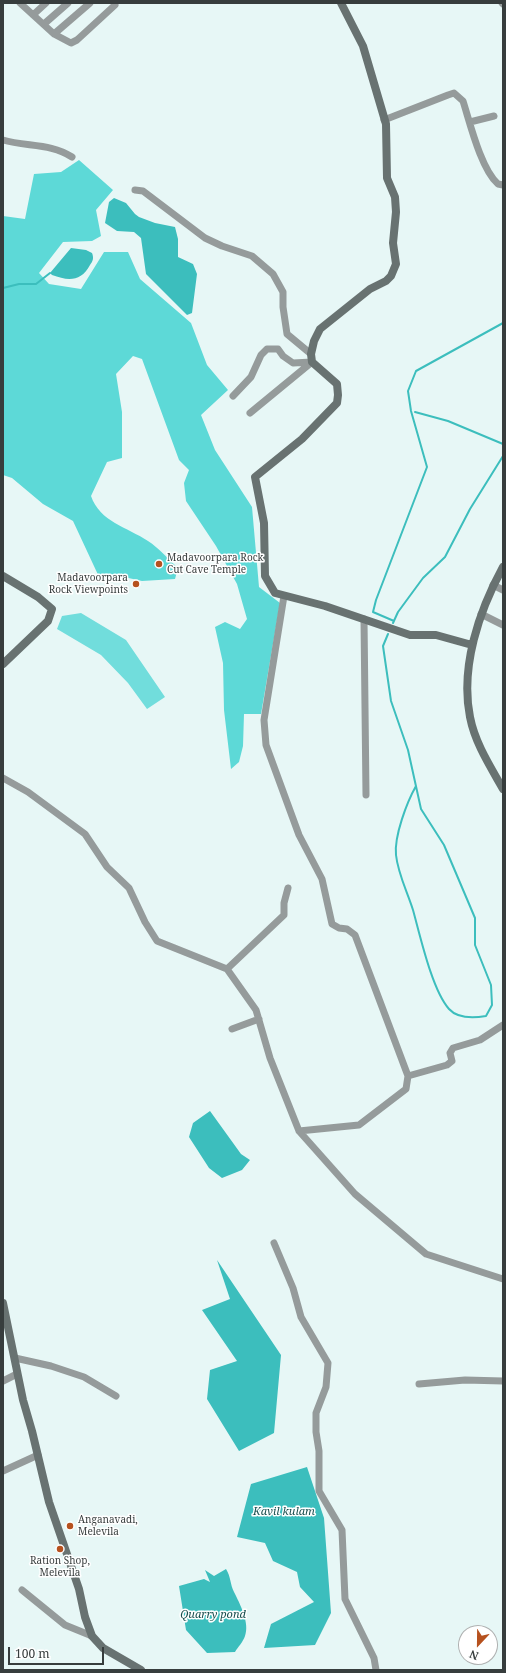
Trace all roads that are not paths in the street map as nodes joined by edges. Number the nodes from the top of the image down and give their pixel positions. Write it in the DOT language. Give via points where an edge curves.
graph roads {
  1 [pos="46,3"];
  2 [pos="68,3"];
  3 [pos="90,3"];
  4 [pos="22,4"];
  5 [pos="344,4"];
  6 [pos="115,5"];
  7 [pos="34,15"];
  8 [pos="44,24"];
  9 [pos="54,34"];
  10 [pos="494,116"];
  11 [pos="384,120"];
  12 [pos="470,122"];
  13 [pos="3,140"];
  14 [pos="72,157"];
  15 [pos="503,185"];
  16 [pos="135,190"];
  17 [pos="311,358"];
  18 [pos="233,396"];
  19 [pos="250,413"];
  20 [pos="503,567"];
  21 [pos="3,576"];
  22 [pos="493,585"];
  23 [pos="503,590"];
  24 [pos="284,596"];
  25 [pos="481,614"];
  26 [pos="364,619"];
  27 [pos="503,625"];
  28 [pos="472,645"];
  29 [pos="3,664"];
  30 [pos="3,778"];
  31 [pos="503,789"];
  32 [pos="366,795"];
  33 [pos="288,888"];
  34 [pos="227,969"];
  35 [pos="259,1019"];
  36 [pos="503,1025"];
  37 [pos="232,1029"];
  38 [pos="408,1076"];
  39 [pos="299,1131"];
  40 [pos="274,1243"];
  41 [pos="503,1278"];
  42 [pos="3,1303"];
  43 [pos="6,1336"];
  44 [pos="15,1358"];
  45 [pos="17,1374"];
  46 [pos="3,1381"];
  47 [pos="503,1381"];
  48 [pos="419,1384"];
  49 [pos="116,1396"];
  50 [pos="38,1455"];
  51 [pos="3,1471"];
  52 [pos="22,1590"];
  53 [pos="92,1636"];
  54 [pos="141,1670"];
  55 [pos="376,1670"];
  1 -- 7 [label="street"];
  2 -- 8 [label="street"];
  3 -- 9 [label="street"];
  4 -- 7 [label="street"];
  5 -- 11 [label="street" via="363,46"];
  6 -- 9 [label="street" via="71,43"];
  7 -- 8 [label="street"];
  8 -- 9 [label="street"];
  10 -- 12 [label="street"];
  11 -- 12 [label="street" via="454,93 463,101"];
  11 -- 17 [label="street" via="387,178 395,196 396,212 392,243 396,264 386,281 370,289 320,329"];
  12 -- 15 [label="street" via="481,156 493,181"];
  13 -- 14 [label="street" via="65,152"];
  16 -- 17 [label="street" via="143,192 205,238 252,256 269,270 283,292 287,334"];
  17 -- 18 [label="street" via="293,363 278,349 267,349 261,355 251,377"];
  17 -- 19 [label="street"];
  17 -- 24 [label="street" via="337,384 337,403 302,439 255,477 264,522 265,576 275,593"];
  20 -- 22 [label="street"];
  21 -- 29 [label="street" via="38,597 52,609 48,621"];
  22 -- 23 [label="street"];
  22 -- 25 [label="street"];
  24 -- 26 [label="street"];
  24 -- 38 [label="street" via="264,720 266,745 300,835 322,879 332,924 355,935"];
  25 -- 27 [label="street"];
  25 -- 28 [label="street"];
  26 -- 28 [label="street" via="410,635 436,634"];
  26 -- 32 [label="street"];
  28 -- 31 [label="street" via="467,694 470,718 481,750"];
  30 -- 34 [label="street" via="28,792 85,834 107,867 129,888 157,941"];
  33 -- 34 [label="street" via="284,915"];
  34 -- 35 [label="street" via="256,1010"];
  35 -- 37 [label="street"];
  35 -- 39 [label="street" via="270,1058"];
  36 -- 38 [label="street" via="480,1040 453,1048 450,1053 452,1062 447,1065"];
  38 -- 39 [label="street" via="406,1089 359,1125"];
  39 -- 41 [label="street" via="355,1194 426,1254"];
  40 -- 55 [label="street" via="293,1288 301,1316 328,1363 326,1387 316,1414 319,1491 342,1530 345,1600 374,1658"];
  42 -- 43 [label="street"];
  43 -- 44 [label="street"];
  44 -- 45 [label="street"];
  44 -- 49 [label="street" via="84,1377"];
  45 -- 46 [label="street"];
  45 -- 50 [label="street"];
  47 -- 48 [label="street" via="465,1380"];
  50 -- 51 [label="street"];
  50 -- 53 [label="street" via="48,1502 62,1536 63,1547 79,1589"];
  52 -- 53 [label="street" via="65,1625"];
  53 -- 54 [label="street" via="103,1648"];
}
